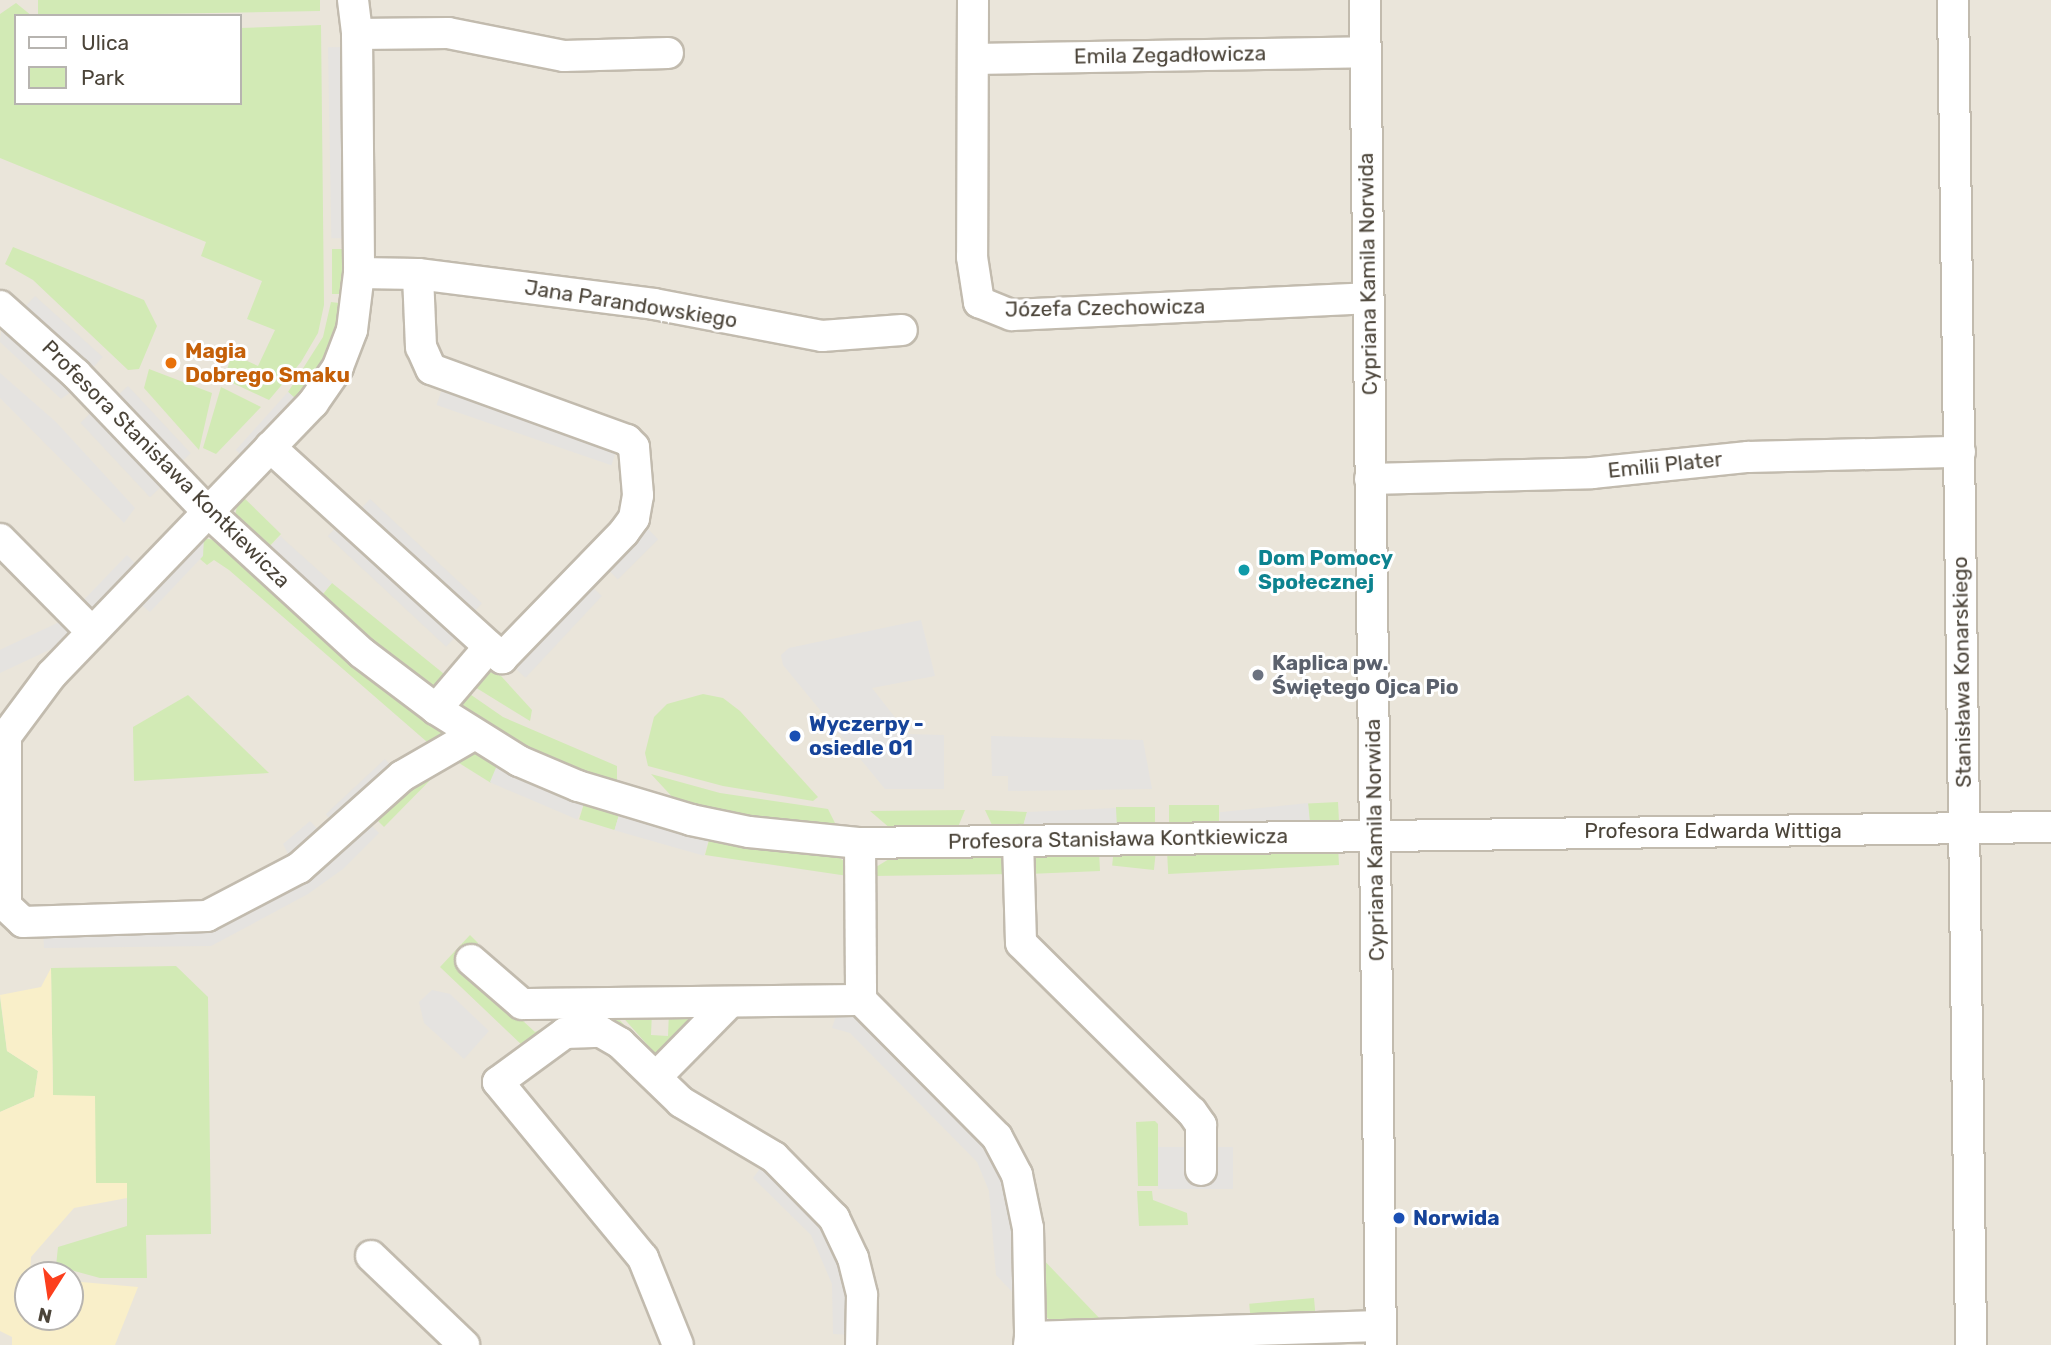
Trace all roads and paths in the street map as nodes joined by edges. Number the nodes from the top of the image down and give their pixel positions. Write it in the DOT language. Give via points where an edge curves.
graph roads {
  1 [pos="353,0"];
  2 [pos="973,0"];
  3 [pos="1365,0"];
  4 [pos="1953,0"];
  5 [pos="357,34"];
  6 [pos="668,52"];
  7 [pos="1365,52"];
  8 [pos="974,59"];
  9 [pos="359,273"];
  10 [pos="418,274"];
  11 [pos="1368,298"];
  12 [pos="0,306"];
  13 [pos="902,330"];
  14 [pos="271,447"];
  15 [pos="1960,452"];
  16 [pos="1370,479"];
  17 [pos="207,511"];
  18 [pos="0,539"];
  19 [pos="92,632"];
  20 [pos="489,647"];
  21 [pos="436,709"];
  22 [pos="473,735"];
  23 [pos="2051,827"];
  24 [pos="1964,829"];
  25 [pos="1375,834"];
  26 [pos="1018,841"];
  27 [pos="860,843"];
  28 [pos="471,960"];
  29 [pos="861,1000"];
  30 [pos="729,1003"];
  31 [pos="658,1075"];
  32 [pos="1201,1170"];
  33 [pos="371,1256"];
  34 [pos="1381,1336"];
  35 [pos="1030,1341"];
  36 [pos="464,1345"];
  37 [pos="678,1345"];
  38 [pos="861,1345"];
  39 [pos="1970,1345"];
  1 -- 5 [label="street"];
  2 -- 8 [label="street, Józefa Czechowicza"];
  3 -- 7 [label="street, Cypriana Kamila Norwida"];
  4 -- 15 [label="street, Stanisława Konarskiego"];
  5 -- 6 [label="street" via="448,33 564,56"];
  5 -- 9 [label="street"];
  7 -- 8 [label="street, Emila Zegadłowicza"];
  7 -- 11 [label="street, Cypriana Kamila Norwida"];
  8 -- 11 [label="street, Józefa Czechowicza" via="972,257 979,302 1012,315"];
  9 -- 10 [label="street, Jana Parandowskiego"];
  9 -- 14 [label="street" via="352,330 338,367 313,403"];
  10 -- 13 [label="street, Jana Parandowskiego" via="654,304 822,336"];
  10 -- 20 [label="street" via="421,347 431,369 627,440 636,456 637,502 624,532 502,659"];
  11 -- 16 [label="street, Cypriana Kamila Norwida"];
  12 -- 17 [label="street, Profesora Stanisława Kontkiewicza" via="76,374"];
  14 -- 17 [label="street"];
  14 -- 20 [label="street"];
  15 -- 16 [label="street, Emilii Plater" via="1748,457 1592,473"];
  15 -- 24 [label="street, Stanisława Konarskiego"];
  16 -- 25 [label="street, Cypriana Kamila Norwida"];
  17 -- 19 [label="street"];
  17 -- 21 [label="street, Profesora Stanisława Kontkiewicza" via="362,653"];
  18 -- 19 [label="street"];
  19 -- 22 [label="street" via="52,674 6,736 6,905 23,922 206,916 299,868 402,776"];
  20 -- 21 [label="street"];
  21 -- 22 [label="street, Profesora Stanisława Kontkiewicza"];
  22 -- 27 [label="street, Profesora Stanisława Kontkiewicza" via="578,786 680,817 749,832"];
  23 -- 24 [label="street, Profesora Edwarda Wittiga"];
  24 -- 25 [label="street, Profesora Edwarda Wittiga"];
  24 -- 39 [label="street, Stanisława Konarskiego"];
  25 -- 26 [label="street, Profesora Stanisława Kontkiewicza"];
  25 -- 34 [label="street, Cypriana Kamila Norwida"];
  26 -- 27 [label="street, Profesora Stanisława Kontkiewicza"];
  26 -- 32 [label="street" via="1021,943 1192,1112 1201,1125"];
  27 -- 29 [label="street"];
  28 -- 30 [label="street" via="522,1003"];
  29 -- 30 [label="street"];
  29 -- 35 [label="street" via="997,1137 1017,1175 1028,1228"];
  30 -- 31 [label="street"];
  31 -- 37 [label="street" via="620,1043 601,1032 582,1030 565,1033 498,1082 643,1258"];
  31 -- 38 [label="street" via="681,1102 774,1157 834,1218 853,1258 862,1295"];
  33 -- 36 [label="street"];
  34 -- 35 [label="street"];
}
